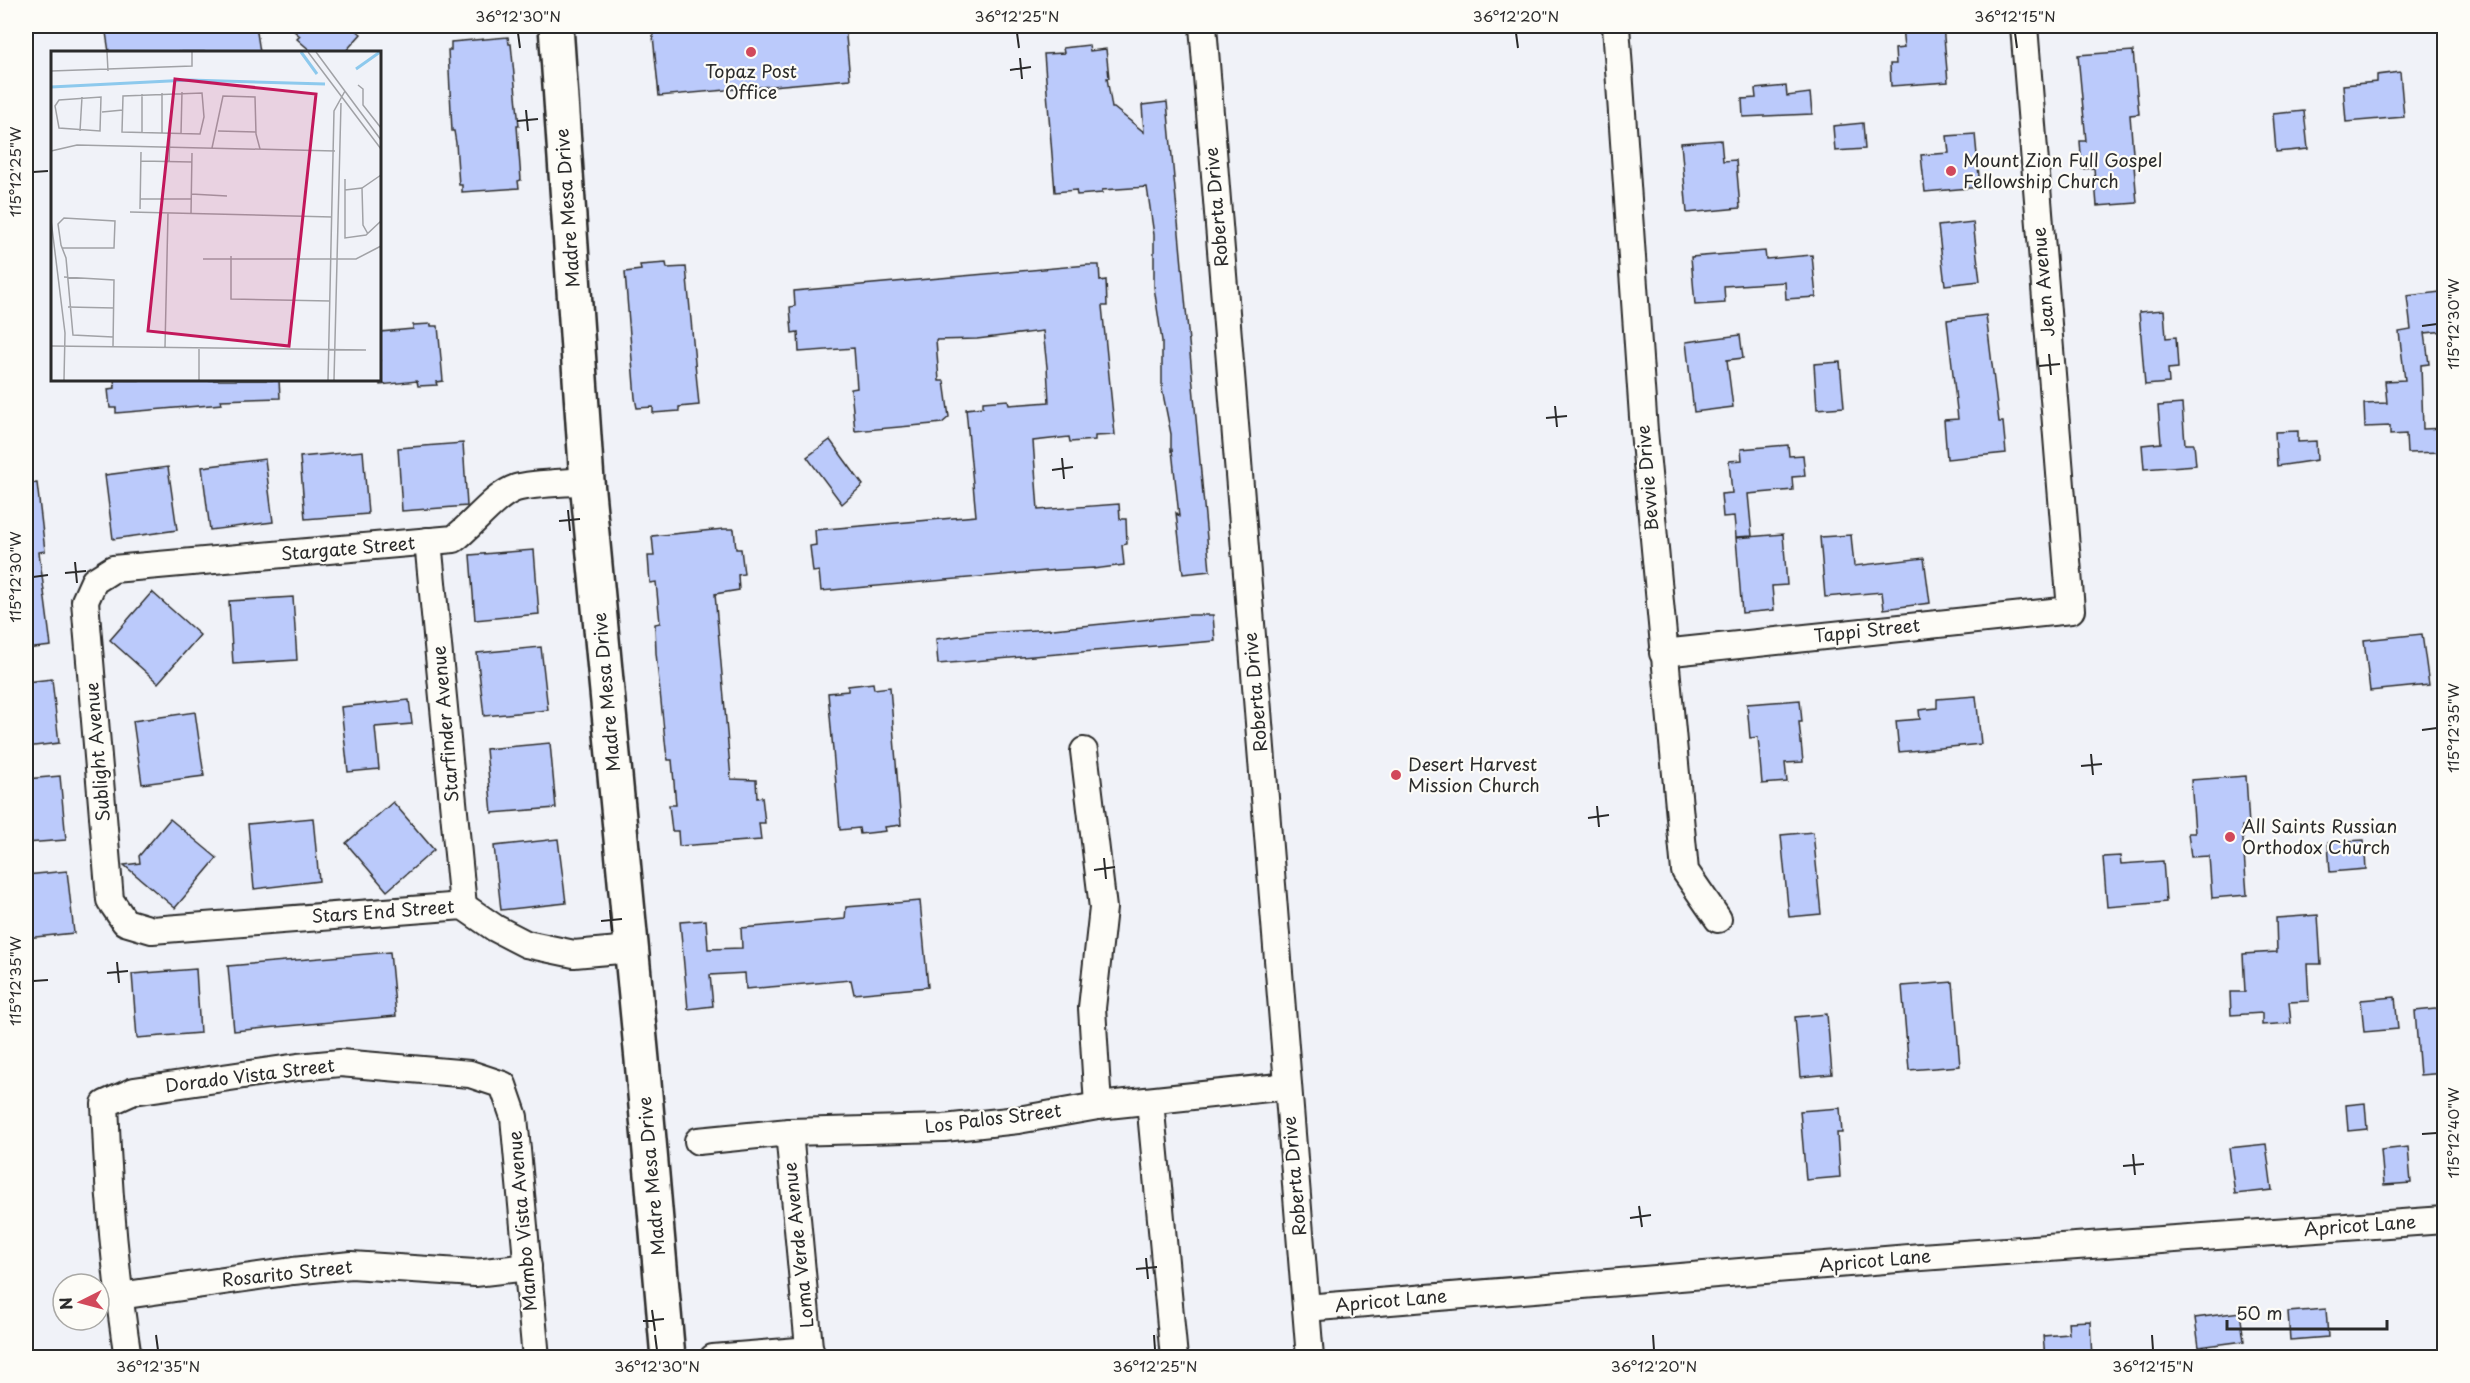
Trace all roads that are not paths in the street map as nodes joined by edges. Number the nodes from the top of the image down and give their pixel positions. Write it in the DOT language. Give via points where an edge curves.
graph roads {
  1 [pos="556,26"];
  2 [pos="1203,26"];
  3 [pos="1616,26"];
  4 [pos="2024,26"];
  5 [pos="587,481"];
  6 [pos="428,542"];
  7 [pos="94,581"];
  8 [pos="2072,610"];
  9 [pos="1663,653"];
  10 [pos="1084,751"];
  11 [pos="463,906"];
  12 [pos="1718,920"];
  13 [pos="124,922"];
  14 [pos="631,949"];
  15 [pos="503,1085"];
  16 [pos="1288,1086"];
  17 [pos="1150,1101"];
  18 [pos="1098,1106"];
  19 [pos="789,1132"];
  20 [pos="698,1140"];
  21 [pos="2445,1220"];
  22 [pos="528,1267"];
  23 [pos="119,1296"];
  24 [pos="1306,1308"];
  25 [pos="810,1354"];
  26 [pos="128,1358"];
  27 [pos="536,1358"];
  28 [pos="668,1358"];
  29 [pos="713,1358"];
  30 [pos="1174,1358"];
  31 [pos="1310,1358"];
  1 -- 5 [label="street, Madre Mesa Drive"];
  2 -- 16 [label="street, Roberta Drive"];
  3 -- 9 [label="street, Bevvie Drive"];
  4 -- 8 [label="street, Jean Avenue"];
  5 -- 6 [label="street, Stargate Street" via="516,488 501,496 454,539"];
  5 -- 14 [label="street, Madre Mesa Drive"];
  6 -- 7 [label="street, Stargate Street" via="113,569"];
  6 -- 11 [label="street, Starfinder Avenue"];
  7 -- 13 [label="street, Sublight Avenue" via="85,601 110,900"];
  8 -- 9 [label="street, Tappi Street"];
  9 -- 12 [label="street, Bevvie Drive" via="1685,871"];
  10 -- 18 [label="street" via="1103,908 1092,1008"];
  11 -- 13 [label="street, Stars End Street" via="152,930"];
  11 -- 14 [label="street, Stars End Street" via="526,944 574,954"];
  14 -- 28 [label="street, Madre Mesa Drive"];
  15 -- 22 [label="street, Mambo Vista Avenue" via="514,1117"];
  15 -- 23 [label="street, Dorado Vista Street" via="470,1074 340,1064 134,1091 105,1104"];
  16 -- 17 [label="street, Los Palos Street"];
  16 -- 24 [label="street, Roberta Drive"];
  17 -- 18 [label="street, Los Palos Street"];
  17 -- 30 [label="street"];
  18 -- 19 [label="street, Los Palos Street" via="944,1128"];
  19 -- 20 [label="street, Los Palos Street"];
  19 -- 25 [label="street, Loma Verde Avenue"];
  21 -- 24 [label="street, Apricot Lane" via="1909,1258"];
  22 -- 23 [label="street, Rosarito Street" via="475,1273 351,1265"];
  22 -- 27 [label="street, Mambo Vista Avenue"];
  23 -- 26 [label="street"];
  24 -- 31 [label="street, Roberta Drive"];
  25 -- 29 [label="street"];
}
